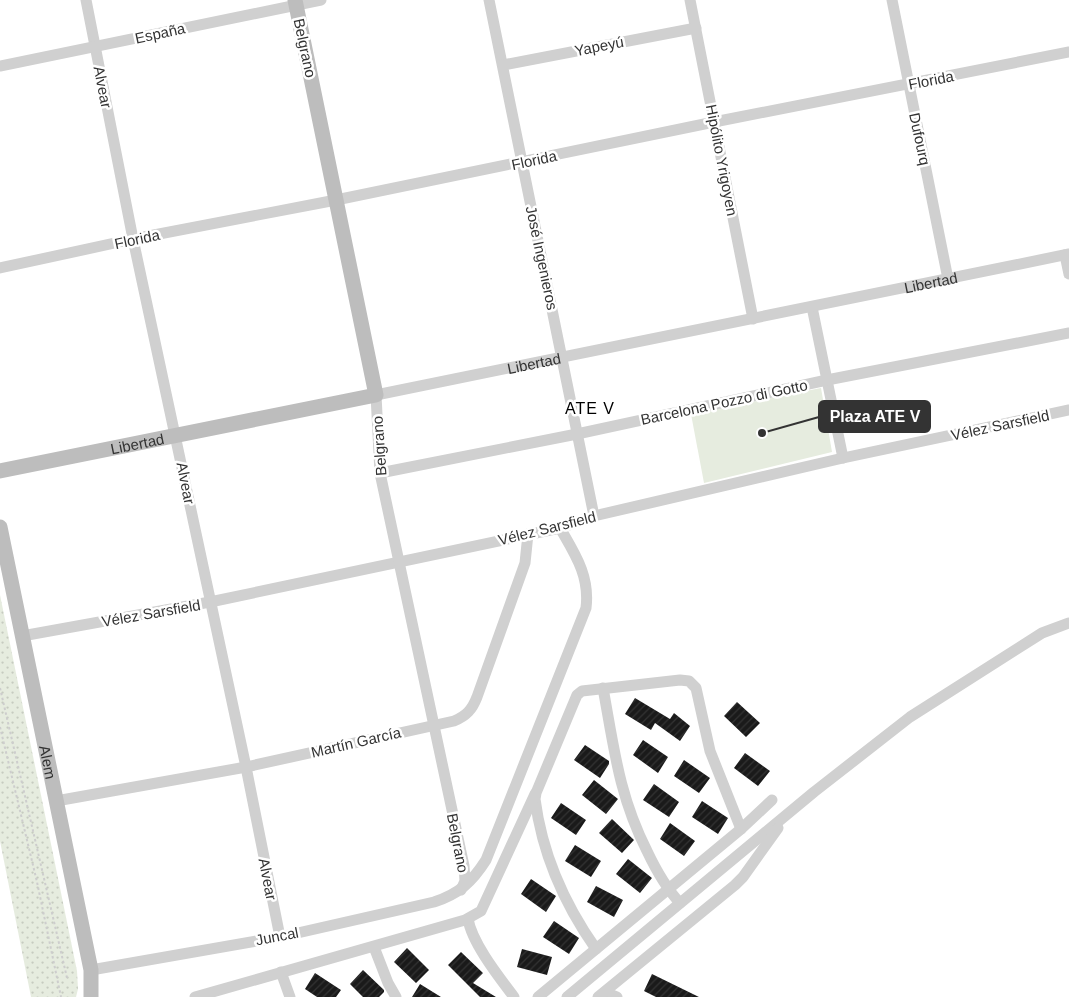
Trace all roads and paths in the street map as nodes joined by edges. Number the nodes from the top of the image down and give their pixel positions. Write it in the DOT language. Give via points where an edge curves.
graph roads {
  1 [pos="86,0"];
  2 [pos="321,0"];
  3 [pos="489,0"];
  4 [pos="690,0"];
  5 [pos="892,0"];
  6 [pos="295,3"];
  7 [pos="696,28"];
  8 [pos="95,46"];
  9 [pos="1069,52"];
  10 [pos="503,65"];
  11 [pos="0,66"];
  12 [pos="908,85"];
  13 [pos="714,122"];
  14 [pos="522,163"];
  15 [pos="336,200"];
  16 [pos="133,239"];
  17 [pos="1067,254"];
  18 [pos="0,268"];
  19 [pos="1069,274"];
  20 [pos="948,279"];
  21 [pos="812,307"];
  22 [pos="753,319"];
  23 [pos="1069,334"];
  24 [pos="562,358"];
  25 [pos="827,380"];
  26 [pos="376,395"];
  27 [pos="1069,410"];
  28 [pos="577,434"];
  29 [pos="176,436"];
  30 [pos="843,458"];
  31 [pos="0,471"];
  32 [pos="380,474"];
  33 [pos="594,516"];
  34 [pos="0,527"];
  35 [pos="560,528"];
  36 [pos="528,534"];
  37 [pos="398,562"];
  38 [pos="210,602"];
  39 [pos="1069,623"];
  40 [pos="22,636"];
  41 [pos="0,688"];
  42 [pos="603,688"];
  43 [pos="432,725"];
  44 [pos="0,727"];
  45 [pos="246,767"];
  46 [pos="536,793"];
  47 [pos="772,800"];
  48 [pos="56,802"];
  49 [pos="788,814"];
  50 [pos="741,829"];
  51 [pos="460,890"];
  52 [pos="668,890"];
  53 [pos="680,903"];
  54 [pos="468,919"];
  55 [pos="280,936"];
  56 [pos="374,946"];
  57 [pos="596,949"];
  58 [pos="90,970"];
  59 [pos="281,972"];
  60 [pos="67,978"];
  61 [pos="602,994"];
  62 [pos="61,997"];
  63 [pos="91,997"];
  64 [pos="195,997"];
  65 [pos="290,997"];
  66 [pos="396,997"];
  67 [pos="514,997"];
  68 [pos="538,997"];
  69 [pos="567,997"];
  70 [pos="617,997"];
  1 -- 8 [label="street, Alvear"];
  2 -- 6 [label="street, España"];
  3 -- 10 [label="street, José Ingenieros"];
  4 -- 7 [label="street, Hipólito Yrigoyen"];
  5 -- 12 [label="street, Dufourq"];
  6 -- 8 [label="street, España"];
  6 -- 15 [label="main road, Belgrano"];
  7 -- 10 [label="street, Yapeyú"];
  7 -- 13 [label="street, Hipólito Yrigoyen"];
  8 -- 11 [label="street, España"];
  8 -- 16 [label="street, Alvear"];
  9 -- 12 [label="street, Florida"];
  10 -- 14 [label="street, José Ingenieros"];
  12 -- 13 [label="street, Florida"];
  12 -- 20 [label="street, Dufourq"];
  13 -- 14 [label="street, Florida"];
  13 -- 22 [label="street, Hipólito Yrigoyen"];
  14 -- 15 [label="street, Florida"];
  14 -- 24 [label="street, José Ingenieros"];
  15 -- 16 [label="street, Florida"];
  15 -- 26 [label="main road, Belgrano"];
  16 -- 18 [label="street, Florida"];
  16 -- 29 [label="street, Alvear"];
  17 -- 19 [label="street"];
  17 -- 20 [label="street, Libertad"];
  20 -- 21 [label="street, Libertad"];
  21 -- 22 [label="street, Libertad"];
  21 -- 25 [label="street"];
  22 -- 24 [label="street, Libertad"];
  23 -- 25 [label="street, Barcelona Pozzo di Gotto"];
  24 -- 26 [label="street, Libertad"];
  24 -- 28 [label="street, José Ingenieros"];
  25 -- 28 [label="street, Barcelona Pozzo di Gotto"];
  25 -- 30 [label="street"];
  26 -- 29 [label="main road, Libertad"];
  26 -- 32 [label="street, Belgrano"];
  27 -- 30 [label="street, Vélez Sarsfield"];
  28 -- 32 [label="street, Barcelona Pozzo di Gotto"];
  28 -- 33 [label="street, José Ingenieros"];
  29 -- 31 [label="main road, Libertad"];
  29 -- 38 [label="street, Alvear"];
  30 -- 33 [label="street, Vélez Sarsfield"];
  32 -- 37 [label="street, Belgrano"];
  33 -- 35 [label="street, Vélez Sarsfield"];
  34 -- 40 [label="main road, Alem"];
  35 -- 36 [label="street, Vélez Sarsfield"];
  35 -- 51 [label="street, Juncal" via="578,560 586,583 586,608 486,860 475,877"];
  36 -- 37 [label="street, Vélez Sarsfield"];
  36 -- 43 [label="street, Martín García" via="525,563 473,706 454,721"];
  37 -- 38 [label="street, Vélez Sarsfield"];
  37 -- 43 [label="street, Belgrano"];
  38 -- 40 [label="street, Vélez Sarsfield"];
  38 -- 45 [label="street, Alvear"];
  39 -- 49 [label="street" via="1042,632 945,693 868,749"];
  40 -- 48 [label="main road, Alem"];
  41 -- 60 [label="path"];
  42 -- 46 [label="street" via="587,689 577,696"];
  42 -- 50 [label="street" via="680,680 689,681 696,688 710,752"];
  42 -- 52 [label="street" via="621,786 632,819"];
  43 -- 45 [label="street, Martín García"];
  43 -- 51 [label="street, Belgrano" via="464,866 465,881"];
  44 -- 62 [label="path"];
  45 -- 48 [label="street, Martín García"];
  45 -- 55 [label="street, Alvear"];
  46 -- 54 [label="street" via="482,911"];
  46 -- 57 [label="street" via="543,838 554,870 571,909"];
  47 -- 50 [label="street"];
  48 -- 58 [label="main road, Alem"];
  49 -- 53 [label="street"];
  49 -- 61 [label="street" via="735,885"];
  50 -- 52 [label="street"];
  51 -- 55 [label="street, Juncal" via="434,902"];
  52 -- 53 [label="street"];
  52 -- 57 [label="street"];
  53 -- 69 [label="street"];
  54 -- 56 [label="street"];
  54 -- 67 [label="street" via="481,948"];
  55 -- 58 [label="street, Juncal"];
  56 -- 59 [label="street"];
  56 -- 66 [label="street"];
  57 -- 68 [label="street"];
  58 -- 63 [label="main road, Alem"];
  59 -- 64 [label="street"];
  59 -- 65 [label="street"];
  61 -- 70 [label="street"];
}
